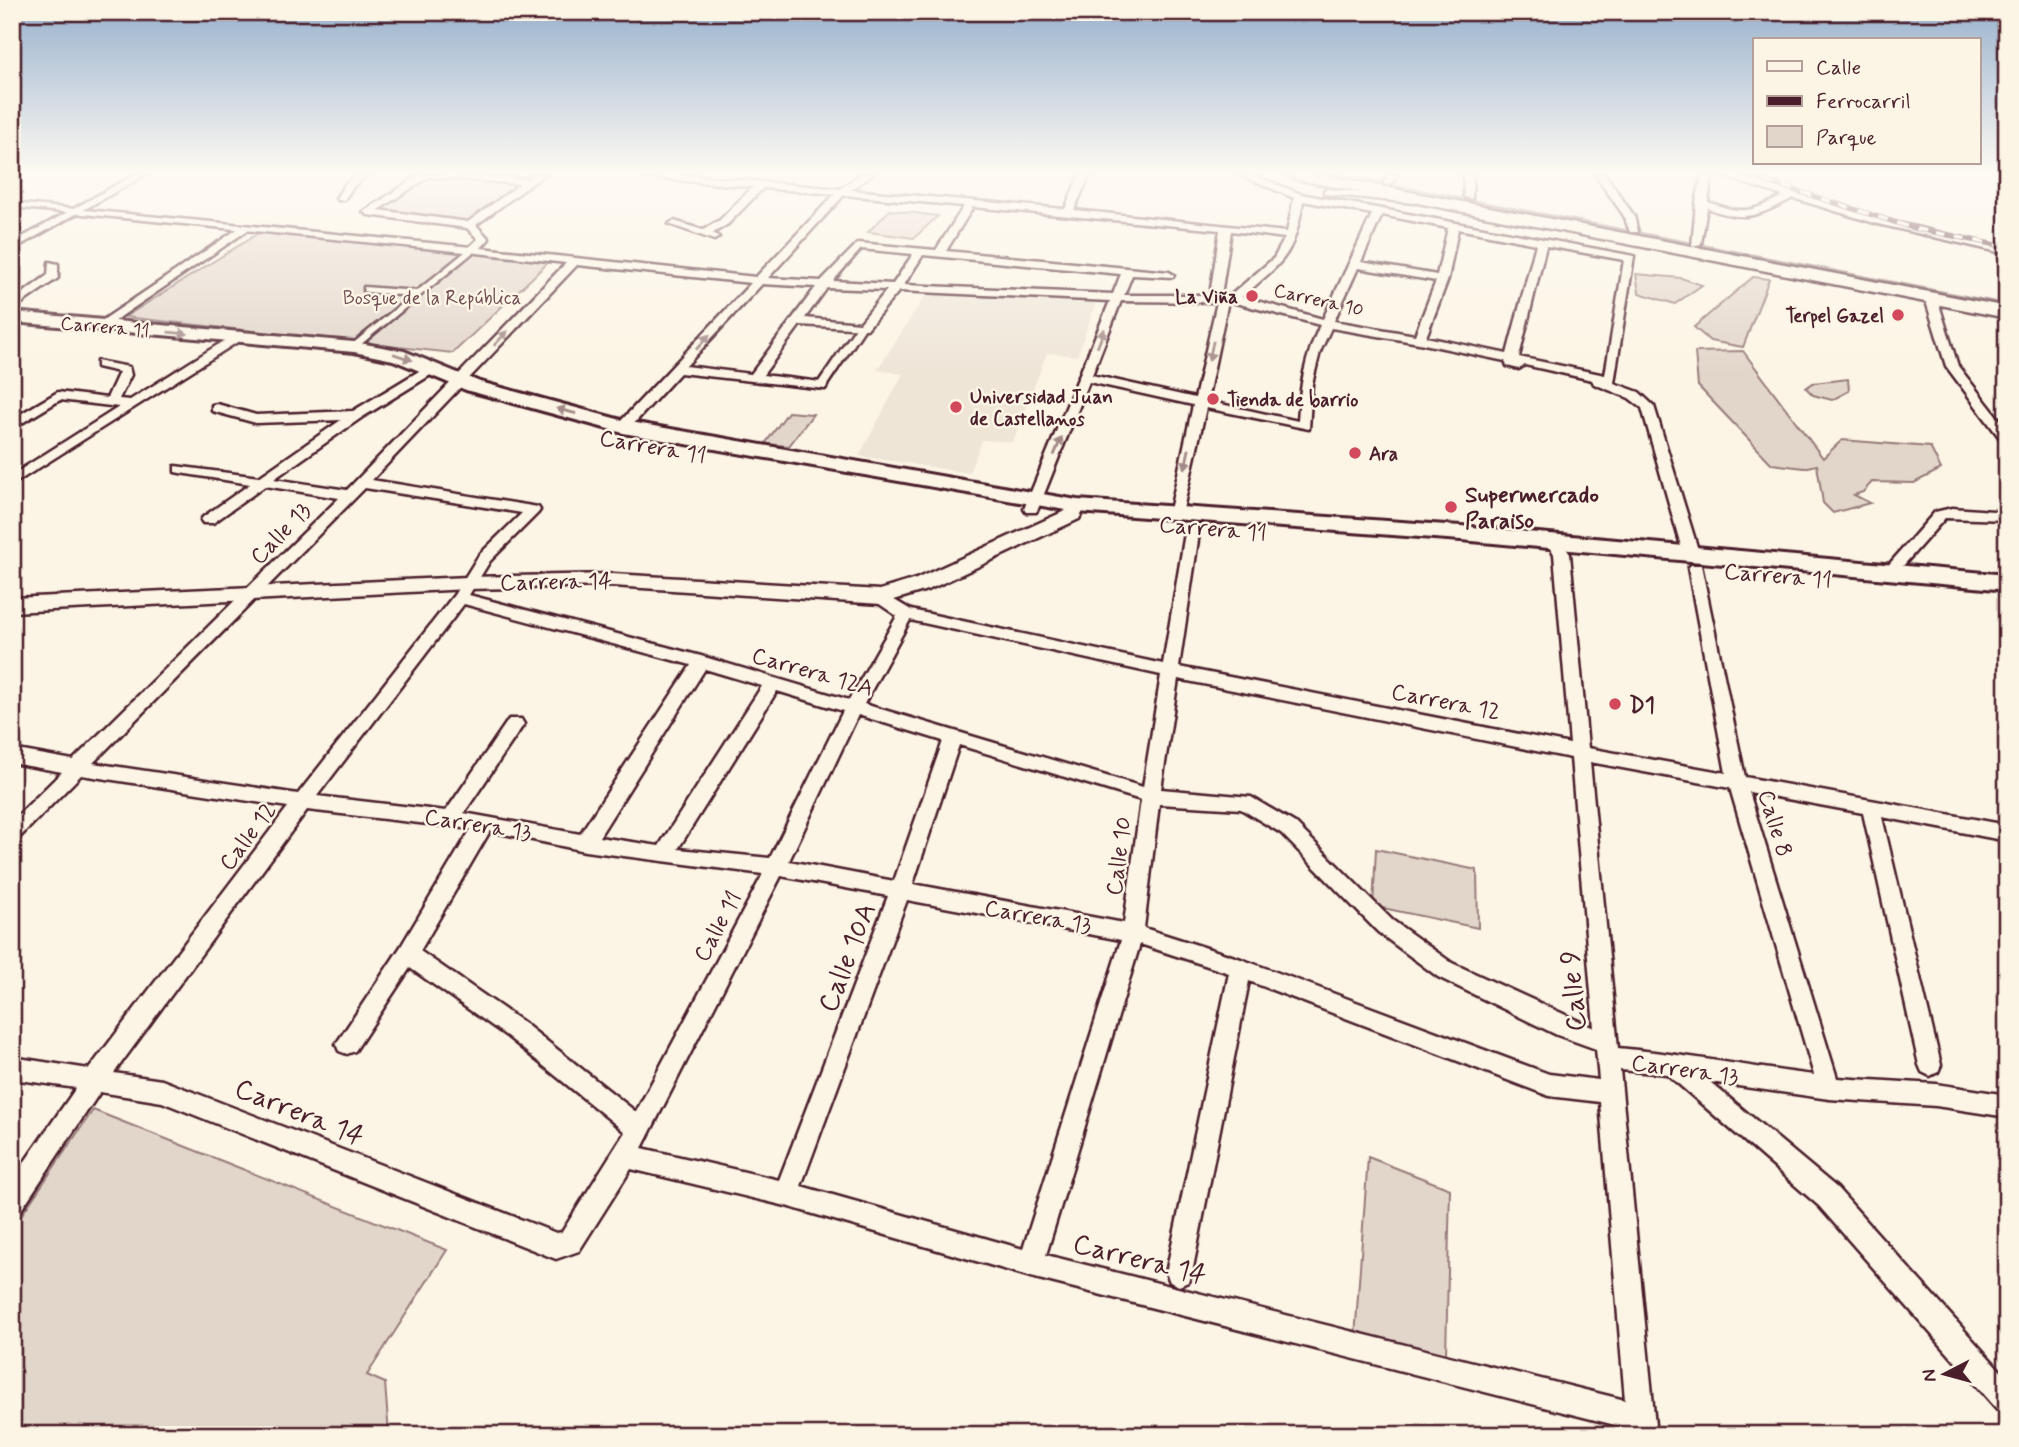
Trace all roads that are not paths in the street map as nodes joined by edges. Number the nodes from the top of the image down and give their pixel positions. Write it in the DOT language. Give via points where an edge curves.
graph roads {
  1 [pos="226,242"];
  2 [pos="385,242"];
  3 [pos="481,242"];
  4 [pos="796,242"];
  5 [pos="946,242"];
  6 [pos="1226,242"];
  7 [pos="1289,242"];
  8 [pos="1365,242"];
  9 [pos="1450,242"];
  10 [pos="1542,242"];
  11 [pos="1645,242"];
  12 [pos="1685,242"];
  13 [pos="1966,242"];
  14 [pos="1696,244"];
  15 [pos="472,250"];
  16 [pos="921,250"];
  17 [pos="2007,251"];
  18 [pos="939,253"];
  19 [pos="575,260"];
  20 [pos="53,264"];
  21 [pos="1355,264"];
  22 [pos="1128,271"];
  23 [pos="1169,275"];
  24 [pos="1442,279"];
  25 [pos="759,281"];
  26 [pos="824,284"];
  27 [pos="897,286"];
  28 [pos="366,289"];
  29 [pos="419,294"];
  30 [pos="1116,298"];
  31 [pos="1931,298"];
  32 [pos="1224,299"];
  33 [pos="2007,303"];
  34 [pos="2007,313"];
  35 [pos="15,316"];
  36 [pos="797,321"];
  37 [pos="1328,324"];
  38 [pos="100,326"];
  39 [pos="860,328"];
  40 [pos="234,338"];
  41 [pos="1419,339"];
  42 [pos="354,347"];
  43 [pos="1512,360"];
  44 [pos="102,364"];
  45 [pos="678,369"];
  46 [pos="1087,378"];
  47 [pos="754,379"];
  48 [pos="447,380"];
  49 [pos="821,386"];
  50 [pos="111,401"];
  51 [pos="1199,403"];
  52 [pos="131,404"];
  53 [pos="217,408"];
  54 [pos="356,415"];
  55 [pos="12,425"];
  56 [pos="623,427"];
  57 [pos="2007,438"];
  58 [pos="180,469"];
  59 [pos="12,481"];
  60 [pos="264,481"];
  61 [pos="362,484"];
  62 [pos="349,495"];
  63 [pos="1034,504"];
  64 [pos="1075,510"];
  65 [pos="2007,516"];
  66 [pos="208,520"];
  67 [pos="1184,521"];
  68 [pos="1559,549"];
  69 [pos="1694,560"];
  70 [pos="1890,572"];
  71 [pos="2007,583"];
  72 [pos="464,590"];
  73 [pos="251,594"];
  74 [pos="2007,594"];
  75 [pos="881,597"];
  76 [pos="12,605"];
  77 [pos="906,614"];
  78 [pos="701,662"];
  79 [pos="1169,671"];
  80 [pos="773,683"];
  81 [pos="854,706"];
  82 [pos="515,724"];
  83 [pos="953,737"];
  84 [pos="1580,753"];
  85 [pos="12,756"];
  86 [pos="77,768"];
  87 [pos="1737,781"];
  88 [pos="1151,796"];
  89 [pos="302,802"];
  90 [pos="1871,809"];
  91 [pos="451,818"];
  92 [pos="485,823"];
  93 [pos="12,833"];
  94 [pos="2007,833"];
  95 [pos="585,843"];
  96 [pos="664,855"];
  97 [pos="776,867"];
  98 [pos="900,892"];
  99 [pos="1133,933"];
  100 [pos="407,954"];
  101 [pos="1241,968"];
  102 [pos="1606,1043"];
  103 [pos="347,1044"];
  104 [pos="1673,1064"];
  105 [pos="1930,1065"];
  106 [pos="12,1068"];
  107 [pos="94,1081"];
  108 [pos="1829,1088"];
  109 [pos="1611,1092"];
  110 [pos="2007,1105"];
  111 [pos="639,1129"];
  112 [pos="625,1156"];
  113 [pos="786,1194"];
  114 [pos="12,1201"];
  115 [pos="556,1246"];
  116 [pos="1031,1264"];
  117 [pos="1180,1273"];
  118 [pos="2007,1399"];
  119 [pos="1641,1426"];
  1 -- 38 [label="street"];
  2 -- 15 [label="street, Carrera 10"];
  3 -- 15 [label="street"];
  4 -- 25 [label="street"];
  5 -- 18 [label="street"];
  6 -- 32 [label="street"];
  7 -- 32 [label="street" via="1278,260"];
  8 -- 21 [label="street"];
  9 -- 24 [label="street"];
  10 -- 43 [label="street"];
  10 -- 43 [label="street, Carrera 10" via="1630,258 1610,380"];
  11 -- 31 [label="main road"];
  12 -- 14 [label="main road"];
  13 -- 17 [label="street"];
  14 -- 33 [label="main road"];
  15 -- 19 [label="street, Carrera 10"];
  15 -- 29 [label="street"];
  16 -- 18 [label="street"];
  16 -- 26 [label="street" via="858,246"];
  16 -- 27 [label="street"];
  18 -- 22 [label="street"];
  19 -- 25 [label="street, Carrera 10"];
  48 -- 19 [label="street, Calle 13, one-way"];
  20 -- 35 [label="street" via="54,276"];
  21 -- 24 [label="street"];
  21 -- 37 [label="street"];
  22 -- 23 [label="street"];
  22 -- 30 [label="street"];
  24 -- 41 [label="street"];
  25 -- 26 [label="street, Carrera 10"];
  45 -- 25 [label="street, one-way"];
  26 -- 27 [label="street, Carrera 10"];
  26 -- 36 [label="street"];
  27 -- 30 [label="street, Carrera 10"];
  27 -- 39 [label="street"];
  28 -- 29 [label="street"];
  29 -- 42 [label="street"];
  30 -- 32 [label="street, Carrera 10"];
  46 -- 30 [label="street, one-way"];
  31 -- 34 [label="main road"];
  31 -- 57 [label="street" via="1952,366"];
  32 -- 37 [label="street, Carrera 10"];
  32 -- 51 [label="street, one-way"];
  35 -- 38 [label="main road, Carrera 11"];
  36 -- 39 [label="street"];
  36 -- 47 [label="street"];
  37 -- 41 [label="street, Carrera 10"];
  37 -- 51 [label="street" via="1314,352 1306,384 1304,426"];
  38 -- 40 [label="main road, Carrera 11, one-way"];
  39 -- 49 [label="street"];
  40 -- 42 [label="main road, Carrera 11"];
  40 -- 52 [label="street"];
  41 -- 43 [label="street, Carrera 10"];
  42 -- 48 [label="main road, Carrera 11, one-way" via="398,355"];
  43 -- 69 [label="street, Calle 8" via="1600,382 1634,395 1648,406"];
  44 -- 50 [label="street" via="125,370"];
  45 -- 47 [label="street"];
  45 -- 56 [label="street"];
  46 -- 51 [label="street"];
  63 -- 46 [label="street, one-way"];
  47 -- 49 [label="street"];
  48 -- 54 [label="street"];
  56 -- 48 [label="main road, Carrera 11, one-way"];
  48 -- 61 [label="street, Calle 13"];
  48 -- 63 [label="main road, Carrera 11" via="558,427 611,440"];
  50 -- 52 [label="street"];
  50 -- 55 [label="street" via="58,396"];
  51 -- 67 [label="street, one-way"];
  52 -- 59 [label="street"];
  53 -- 54 [label="street" via="256,419"];
  54 -- 60 [label="street"];
  56 -- 63 [label="main road, Carrera 11"];
  58 -- 60 [label="street"];
  60 -- 62 [label="street"];
  60 -- 66 [label="street"];
  61 -- 62 [label="street, Calle 13"];
  61 -- 72 [label="street, Calle 12" via="533,510 484,558"];
  62 -- 73 [label="street, Calle 13"];
  63 -- 64 [label="main road, Carrera 11"];
  64 -- 67 [label="main road, Carrera 11"];
  64 -- 75 [label="street, Carrera 14" via="923,584"];
  65 -- 70 [label="street" via="1940,514"];
  67 -- 68 [label="main road, Carrera 11"];
  67 -- 79 [label="street, Calle 10"];
  68 -- 69 [label="main road, Carrera 11"];
  68 -- 84 [label="street, Calle 9"];
  69 -- 70 [label="main road, Carrera 11"];
  69 -- 74 [label="main road, Carrera 11"];
  69 -- 87 [label="street, Calle 8"];
  70 -- 71 [label="main road, Carrera 11"];
  72 -- 73 [label="street, Carrera 14"];
  72 -- 75 [label="street, Carrera 14" via="613,580"];
  72 -- 78 [label="street, Carrera 12A"];
  72 -- 89 [label="street, Calle 12"];
  73 -- 76 [label="street, Carrera 14"];
  73 -- 86 [label="street, Calle 13"];
  75 -- 77 [label="street, Carrera 12"];
  77 -- 79 [label="street, Carrera 12"];
  77 -- 81 [label="street, Calle 11"];
  78 -- 80 [label="street, Carrera 12A"];
  78 -- 95 [label="street"];
  79 -- 84 [label="street, Carrera 12"];
  79 -- 88 [label="street, Calle 10"];
  80 -- 81 [label="street, Carrera 12A"];
  80 -- 96 [label="street"];
  81 -- 83 [label="street, Carrera 12A"];
  81 -- 97 [label="street, Calle 11"];
  82 -- 91 [label="street"];
  83 -- 88 [label="street, Carrera 12A"];
  83 -- 98 [label="street, Calle 10A"];
  84 -- 87 [label="street, Carrera 12"];
  84 -- 102 [label="street, Calle 9"];
  85 -- 86 [label="street, Carrera 13"];
  86 -- 89 [label="street, Carrera 13"];
  86 -- 93 [label="street, Calle 13"];
  87 -- 90 [label="street, Carrera 12"];
  87 -- 108 [label="street, Calle 8"];
  88 -- 99 [label="street, Calle 10"];
  88 -- 102 [label="street, Carrera 12A" via="1244,802 1268,814 1288,828 1385,926 1446,970"];
  89 -- 91 [label="street, Carrera 13"];
  89 -- 107 [label="street, Calle 12"];
  90 -- 94 [label="street, Carrera 12"];
  90 -- 105 [label="street"];
  91 -- 92 [label="street, Carrera 13"];
  92 -- 95 [label="street, Carrera 13"];
  92 -- 100 [label="street"];
  95 -- 96 [label="street, Carrera 13"];
  96 -- 97 [label="street, Carrera 13"];
  97 -- 98 [label="street, Carrera 13"];
  97 -- 111 [label="street, Calle 11"];
  98 -- 99 [label="street, Carrera 13"];
  98 -- 113 [label="street, Calle 10A"];
  99 -- 101 [label="street, Carrera 13"];
  99 -- 116 [label="street, Calle 10"];
  100 -- 103 [label="street"];
  100 -- 111 [label="street" via="516,1030"];
  101 -- 109 [label="street, Carrera 13" via="1549,1085"];
  101 -- 117 [label="street"];
  102 -- 109 [label="street, Calle 9"];
  104 -- 108 [label="street, Carrera 13"];
  104 -- 109 [label="street, Carrera 13" via="1608,1058"];
  104 -- 118 [label="street" via="1828,1197"];
  106 -- 107 [label="street, Carrera 14"];
  107 -- 114 [label="street, Calle 12"];
  107 -- 115 [label="street, Carrera 14" via="162,1091"];
  108 -- 110 [label="street, Carrera 13"];
  109 -- 119 [label="street, Calle 9"];
  111 -- 112 [label="street, Calle 11"];
  112 -- 113 [label="street, Carrera 14"];
  112 -- 115 [label="street, Calle 11" via="580,1230 570,1242"];
  113 -- 116 [label="street, Carrera 14"];
  116 -- 119 [label="street, Carrera 14"];
}
